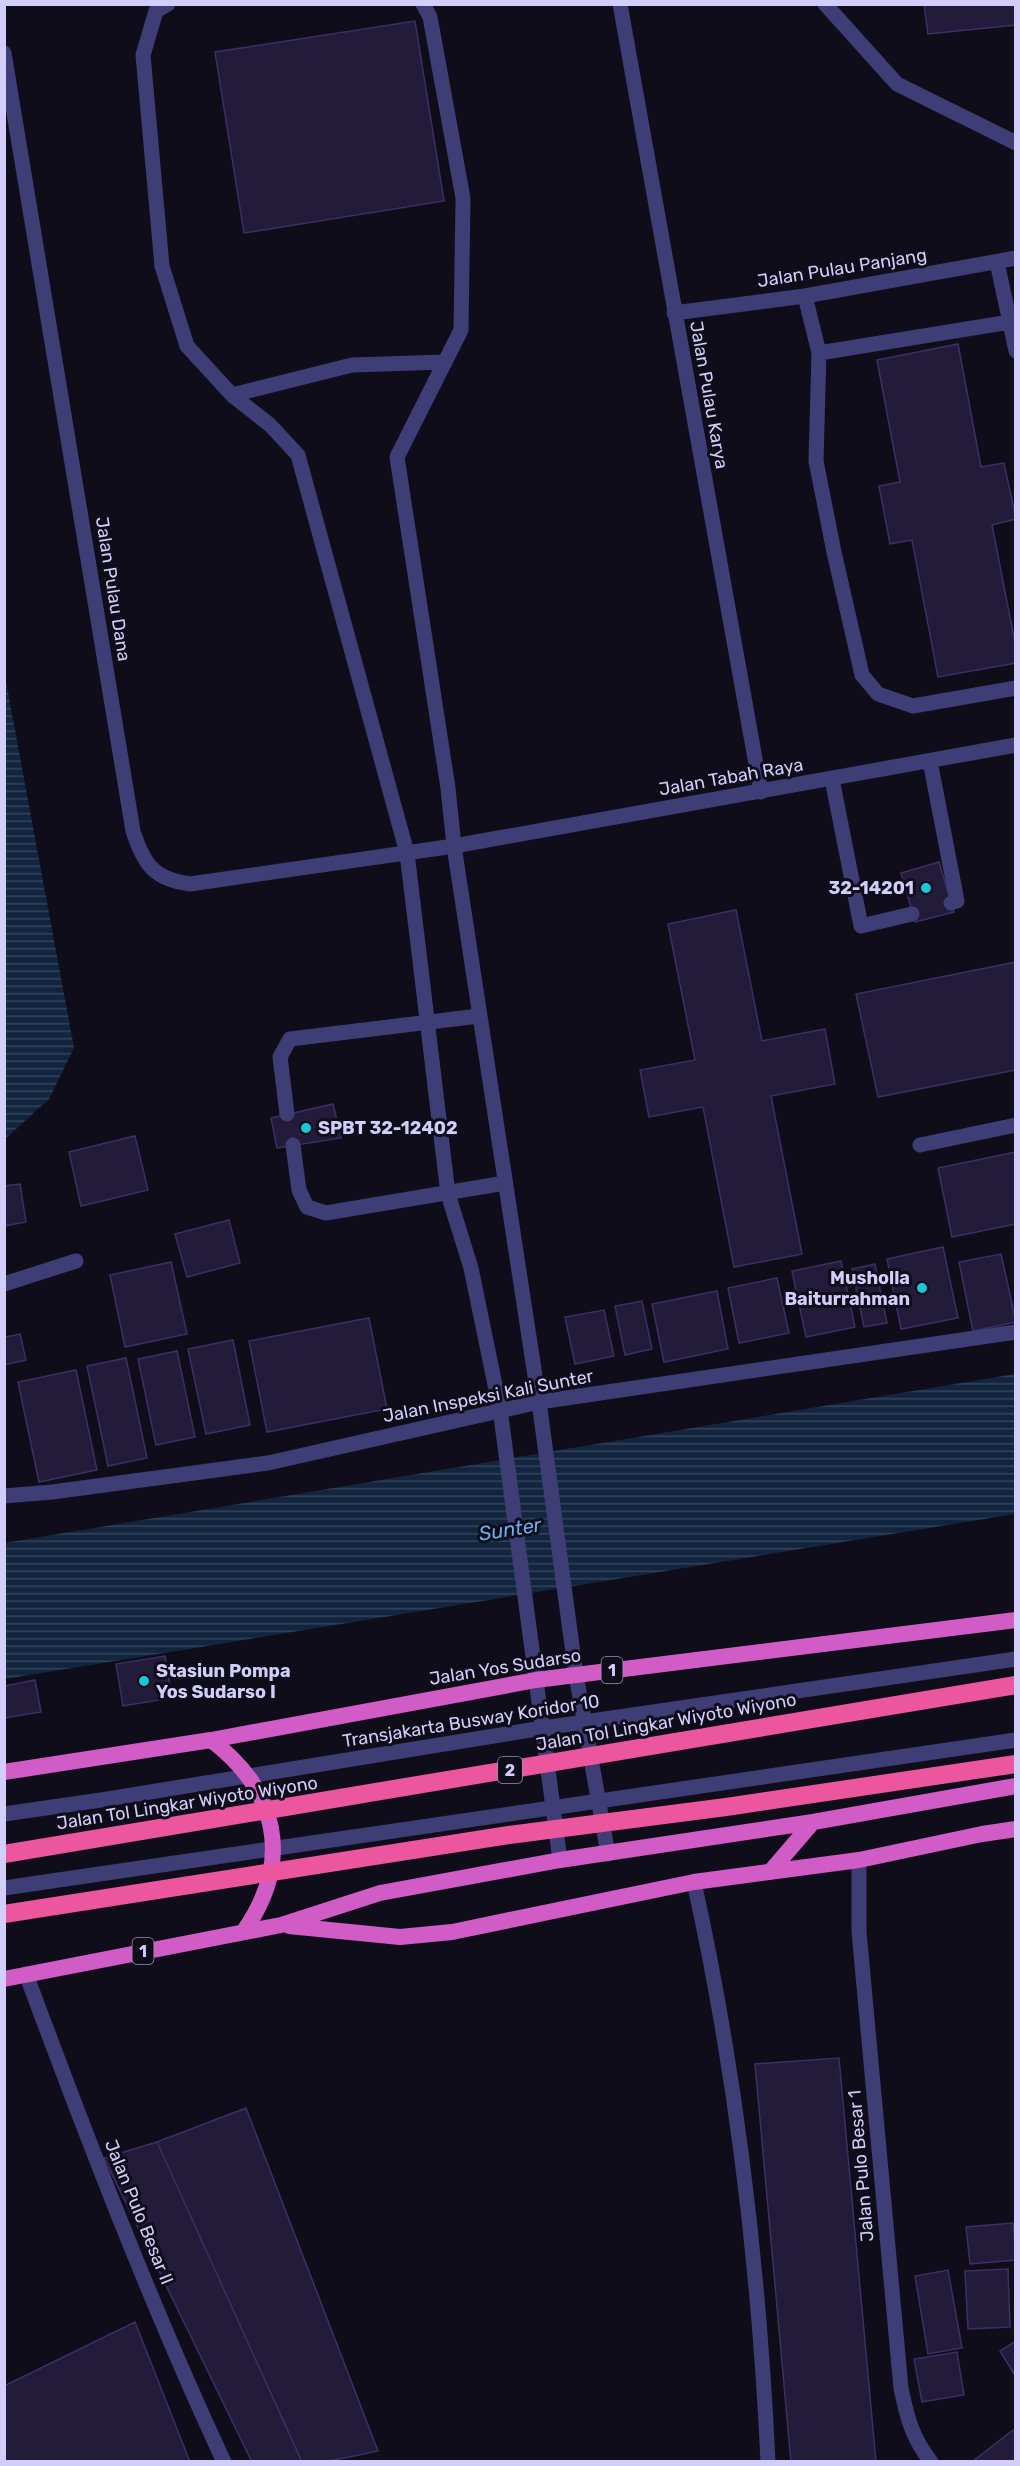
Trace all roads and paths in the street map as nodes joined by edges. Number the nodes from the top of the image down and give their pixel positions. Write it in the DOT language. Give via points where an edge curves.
graph roads {
  1 [pos="168,4"];
  2 [pos="423,4"];
  3 [pos="620,4"];
  4 [pos="825,4"];
  5 [pos="4,53"];
  6 [pos="1016,143"];
  7 [pos="1016,258"];
  8 [pos="997,262"];
  9 [pos="805,296"];
  10 [pos="674,313"];
  11 [pos="1012,322"];
  12 [pos="1016,351"];
  13 [pos="819,353"];
  14 [pos="444,362"];
  15 [pos="232,395"];
  16 [pos="1016,688"];
  17 [pos="1016,745"];
  18 [pos="931,765"];
  19 [pos="833,783"];
  20 [pos="761,792"];
  21 [pos="454,846"];
  22 [pos="407,854"];
  23 [pos="951,903"];
  24 [pos="912,914"];
  25 [pos="479,1016"];
  26 [pos="427,1021"];
  27 [pos="287,1114"];
  28 [pos="1016,1125"];
  29 [pos="293,1145"];
  30 [pos="920,1145"];
  31 [pos="505,1183"];
  32 [pos="448,1194"];
  33 [pos="76,1261"];
  34 [pos="4,1284"];
  35 [pos="1016,1332"];
  36 [pos="539,1402"];
  37 [pos="500,1409"];
  38 [pos="4,1496"];
  39 [pos="1016,1620"];
  40 [pos="1016,1659"];
  41 [pos="576,1675"];
  42 [pos="536,1680"];
  43 [pos="1016,1685"];
  44 [pos="586,1722"];
  45 [pos="543,1728"];
  46 [pos="211,1740"];
  47 [pos="1016,1740"];
  48 [pos="1016,1764"];
  49 [pos="4,1772"];
  50 [pos="250,1776"];
  51 [pos="1016,1786"];
  52 [pos="599,1801"];
  53 [pos="553,1809"];
  54 [pos="4,1814"];
  55 [pos="813,1822"];
  56 [pos="1016,1829"];
  57 [pos="273,1848"];
  58 [pos="4,1854"];
  59 [pos="608,1854"];
  60 [pos="560,1860"];
  61 [pos="859,1860"];
  62 [pos="770,1872"];
  63 [pos="694,1882"];
  64 [pos="4,1888"];
  65 [pos="4,1914"];
  66 [pos="281,1925"];
  67 [pos="244,1931"];
  68 [pos="26,1974"];
  69 [pos="4,1979"];
  70 [pos="224,2462"];
  71 [pos="768,2462"];
  72 [pos="931,2462"];
  1 -- 15 [label="street" via="156,11 143,56 162,266 187,346"];
  2 -- 14 [label="street" via="430,17 463,198 461,330"];
  3 -- 10 [label="street, Jalan Pulau Karya"];
  4 -- 6 [label="street" via="897,84"];
  5 -- 22 [label="street, Jalan Pulau Dana" via="139,850 152,869 171,881 190,884"];
  7 -- 8 [label="street, Jalan Pulau Panjang"];
  8 -- 9 [label="street, Jalan Pulau Panjang"];
  8 -- 11 [label="street"];
  9 -- 10 [label="street, Jalan Pulau Panjang"];
  9 -- 13 [label="street"];
  10 -- 20 [label="street, Jalan Pulau Karya"];
  11 -- 12 [label="street"];
  11 -- 13 [label="street"];
  13 -- 16 [label="street" via="816,461 862,675 879,694 913,706"];
  14 -- 15 [label="street" via="352,365"];
  14 -- 21 [label="street" via="397,457"];
  15 -- 22 [label="street" via="270,425 298,455"];
  17 -- 18 [label="street, Jalan Tabah Raya"];
  18 -- 19 [label="street, Jalan Tabah Raya"];
  18 -- 23 [label="street" via="957,901"];
  19 -- 20 [label="street, Jalan Tabah Raya"];
  19 -- 24 [label="street" via="861,926"];
  20 -- 21 [label="street, Jalan Tabah Raya"];
  21 -- 22 [label="street, Jalan Pulau Dana"];
  21 -- 25 [label="street"];
  22 -- 26 [label="street"];
  25 -- 26 [label="street"];
  25 -- 31 [label="street"];
  26 -- 27 [label="street" via="290,1039 280,1057"];
  26 -- 32 [label="street"];
  28 -- 30 [label="street"];
  29 -- 32 [label="street" via="299,1190 307,1207 326,1213"];
  31 -- 32 [label="street"];
  31 -- 36 [label="street"];
  32 -- 37 [label="street" via="471,1268"];
  33 -- 34 [label="street"];
  35 -- 36 [label="street, Jalan Inspeksi Kali Sunter"];
  36 -- 37 [label="street, Jalan Inspeksi Kali Sunter"];
  36 -- 41 [label="street"];
  37 -- 38 [label="street, Jalan Inspeksi Kali Sunter" via="268,1463"];
  37 -- 42 [label="street"];
  39 -- 41 [label="highway, Jalan Yos Sudarso / 1"];
  40 -- 44 [label="street, Transjakarta Busway Koridor 10"];
  41 -- 42 [label="highway, Jalan Yos Sudarso / 1"];
  41 -- 44 [label="street"];
  42 -- 45 [label="street"];
  42 -- 46 [label="highway, Jalan Yos Sudarso / 1"];
  43 -- 58 [label="highway, Jalan Tol Lingkar Wiyoto Wiyono / 2, bridge"];
  44 -- 45 [label="street, Transjakarta Busway Koridor 10"];
  44 -- 52 [label="street"];
  45 -- 50 [label="street, Transjakarta Busway Koridor 10"];
  45 -- 53 [label="street"];
  46 -- 49 [label="highway, Jalan Yos Sudarso / 1"];
  46 -- 50 [label="highway"];
  47 -- 52 [label="street"];
  48 -- 65 [label="highway, bridge" via="509,1835"];
  50 -- 54 [label="street, Transjakarta Busway Koridor 10"];
  50 -- 57 [label="highway" via="267,1810"];
  51 -- 55 [label="highway, 1"];
  52 -- 53 [label="street"];
  52 -- 59 [label="street"];
  53 -- 57 [label="street"];
  53 -- 60 [label="street"];
  55 -- 59 [label="highway, 1"];
  55 -- 62 [label="highway"];
  56 -- 61 [label="highway, 1"];
  57 -- 64 [label="street"];
  57 -- 67 [label="highway" via="266,1892"];
  59 -- 60 [label="highway, 1"];
  60 -- 66 [label="highway, 1" via="380,1893"];
  61 -- 62 [label="highway, 1"];
  61 -- 72 [label="street, Jalan Pulo Besar 1" via="859,1932 901,2388 908,2424"];
  62 -- 63 [label="highway, 1"];
  63 -- 66 [label="highway, 1" via="452,1932 400,1937"];
  63 -- 71 [label="street" via="715,1977 747,2200 764,2369"];
  66 -- 67 [label="highway, 1"];
  67 -- 68 [label="highway, 1"];
  68 -- 69 [label="highway, 1"];
  68 -- 70 [label="street, Jalan Pulo Besar II" via="152,2297"];
}
